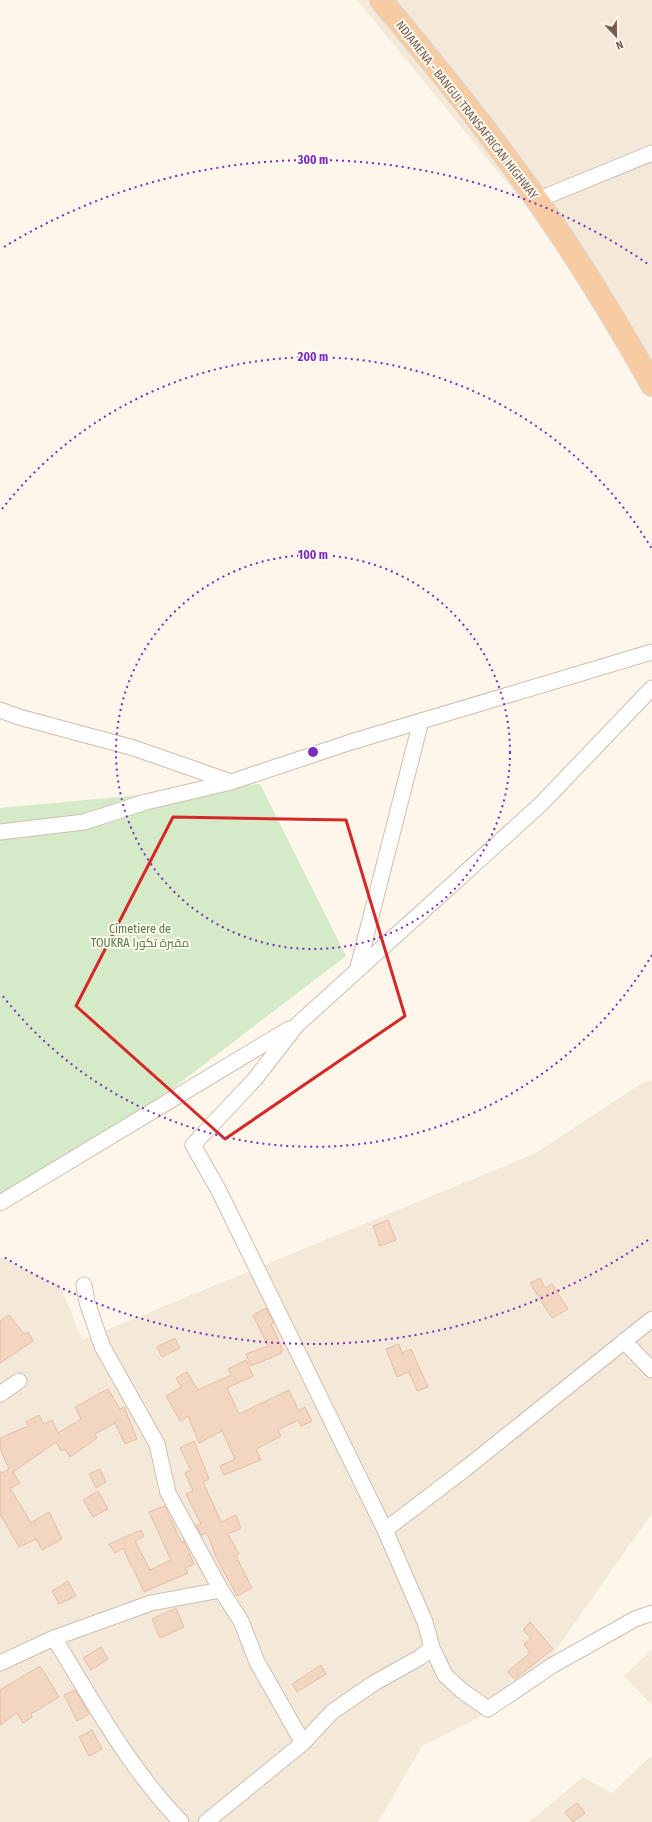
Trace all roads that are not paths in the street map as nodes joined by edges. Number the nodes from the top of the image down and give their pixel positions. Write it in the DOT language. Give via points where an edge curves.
graph roads {
  1 [pos="380,0"];
  2 [pos="652,153"];
  3 [pos="537,200"];
  4 [pos="652,385"];
  5 [pos="652,652"];
  6 [pos="652,688"];
  7 [pos="0,710"];
  8 [pos="421,721"];
  9 [pos="231,782"];
  10 [pos="0,832"];
  11 [pos="356,971"];
  12 [pos="297,1025"];
  13 [pos="0,1203"];
  14 [pos="84,1285"];
  15 [pos="652,1319"];
  16 [pos="624,1341"];
  17 [pos="652,1370"];
  18 [pos="19,1381"];
  19 [pos="0,1394"];
  20 [pos="385,1530"];
  21 [pos="221,1590"];
  22 [pos="652,1614"];
  23 [pos="54,1638"];
  24 [pos="432,1648"];
  25 [pos="0,1663"];
  26 [pos="303,1743"];
  27 [pos="181,1822"];
  28 [pos="206,1822"];
  1 -- 3 [label="highway, NDJAMENA - BANGUI TRANSAFRICAN HIGHWAY" via="443,76"];
  2 -- 3 [label="street"];
  3 -- 4 [label="highway, NDJAMENA - BANGUI TRANSAFRICAN HIGHWAY" via="571,249"];
  5 -- 8 [label="street"];
  6 -- 11 [label="street" via="541,804"];
  7 -- 9 [label="street" via="134,748"];
  8 -- 9 [label="street"];
  8 -- 11 [label="street"];
  9 -- 10 [label="street" via="146,802 84,822"];
  11 -- 12 [label="street"];
  12 -- 13 [label="street"];
  12 -- 20 [label="street" via="255,1080 194,1145"];
  14 -- 21 [label="street" via="102,1346 157,1444 168,1493"];
  15 -- 16 [label="street"];
  16 -- 17 [label="street"];
  16 -- 20 [label="street"];
  18 -- 19 [label="street"];
  20 -- 24 [label="street" via="425,1622"];
  21 -- 23 [label="street" via="151,1603"];
  21 -- 26 [label="street" via="241,1621 257,1662"];
  22 -- 24 [label="street" via="635,1619 559,1662 488,1709 445,1675"];
  23 -- 25 [label="street"];
  23 -- 27 [label="street" via="127,1755 163,1803"];
  24 -- 26 [label="street" via="332,1712"];
  26 -- 28 [label="street"];
}
